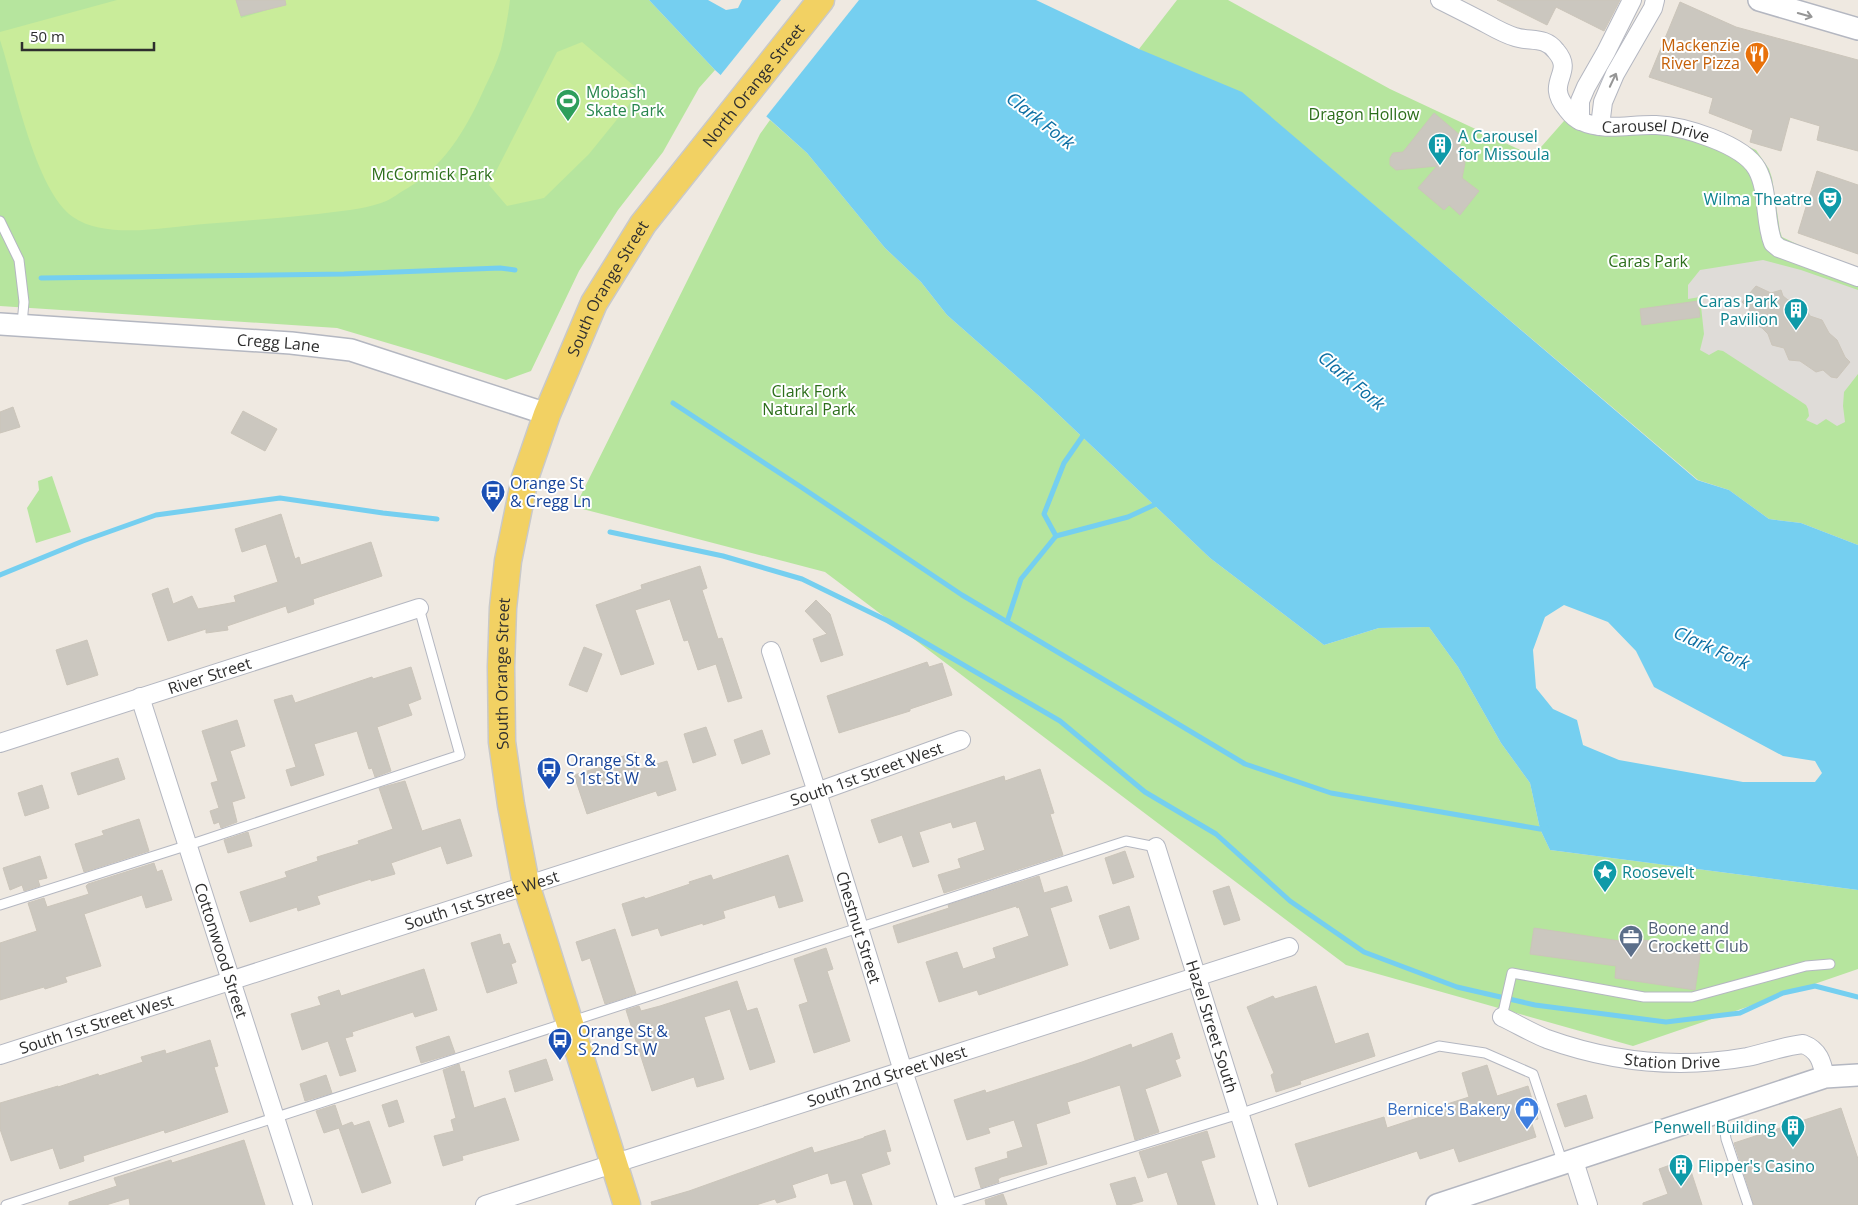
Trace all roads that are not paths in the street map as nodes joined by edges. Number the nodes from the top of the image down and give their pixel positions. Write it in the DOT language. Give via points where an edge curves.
graph roads {
  1 [pos="821,0"];
  2 [pos="1632,0"];
  3 [pos="1655,0"];
  4 [pos="1759,0"];
  5 [pos="1446,1"];
  6 [pos="1858,29"];
  7 [pos="1580,121"];
  8 [pos="1600,126"];
  9 [pos="685,169"];
  10 [pos="0,221"];
  11 [pos="1858,276"];
  12 [pos="0,324"];
  13 [pos="22,324"];
  14 [pos="547,414"];
  15 [pos="418,608"];
  16 [pos="771,651"];
  17 [pos="140,697"];
  18 [pos="961,740"];
  19 [pos="0,743"];
  20 [pos="817,792"];
  21 [pos="188,846"];
  22 [pos="1156,848"];
  23 [pos="526,884"];
  24 [pos="0,905"];
  25 [pos="859,929"];
  26 [pos="1289,947"];
  27 [pos="1830,964"];
  28 [pos="1197,978"];
  29 [pos="231,981"];
  30 [pos="1503,1013"];
  31 [pos="569,1021"];
  32 [pos="0,1055"];
  33 [pos="903,1071"];
  34 [pos="1858,1075"];
  35 [pos="1826,1077"];
  36 [pos="1722,1111"];
  37 [pos="1240,1114"];
  38 [pos="275,1118"];
  39 [pos="1568,1162"];
  40 [pos="614,1164"];
  41 [pos="6,1205"];
  42 [pos="303,1205"];
  43 [pos="485,1205"];
  44 [pos="627,1205"];
  45 [pos="947,1205"];
  46 [pos="1268,1205"];
  47 [pos="1437,1205"];
  48 [pos="1588,1205"];
  49 [pos="1748,1205"];
  1 -- 9 [label="main road, North Orange Street"];
  2 -- 7 [label="street" via="1586,87 1580,101"];
  8 -- 3 [label="street, one-way" via="1603,102"];
  4 -- 6 [label="street, one-way"];
  5 -- 7 [label="street, Carousel Drive" via="1509,35 1550,44 1559,54 1563,67 1556,88 1558,96"];
  7 -- 8 [label="street, Carousel Drive"];
  8 -- 11 [label="street, Carousel Drive" via="1667,126 1736,150 1750,160 1761,177 1773,243"];
  9 -- 14 [label="main road, South Orange Street" via="643,224 594,303"];
  10 -- 13 [label="lane" via="20,260 24,302"];
  12 -- 13 [label="street, Cregg Lane"];
  13 -- 14 [label="street, Cregg Lane" via="351,350"];
  14 -- 23 [label="main road, South Orange Street" via="525,478 508,561 502,616 502,742"];
  15 -- 17 [label="street, River Street"];
  15 -- 21 [label="lane" via="460,755"];
  16 -- 20 [label="street, Chestnut Street"];
  17 -- 19 [label="street, River Street"];
  17 -- 21 [label="street, Cottonwood Street"];
  18 -- 20 [label="street, South 1st Street West"];
  20 -- 23 [label="street, South 1st Street West"];
  20 -- 25 [label="street, Chestnut Street"];
  21 -- 24 [label="lane"];
  21 -- 29 [label="street, Cottonwood Street"];
  22 -- 25 [label="lane" via="1126,841"];
  22 -- 28 [label="street, Hazel Street South"];
  23 -- 29 [label="street, South 1st Street West"];
  23 -- 31 [label="main road, South Orange Street"];
  25 -- 31 [label="lane"];
  25 -- 33 [label="street, Chestnut Street"];
  26 -- 28 [label="street, South 2nd Street West"];
  27 -- 30 [label="lane" via="1806,966 1692,997 1644,997 1512,973"];
  28 -- 33 [label="street, South 2nd Street West"];
  28 -- 37 [label="street, Hazel Street South"];
  29 -- 32 [label="street, South 1st Street West"];
  29 -- 38 [label="street, Cottonwood Street"];
  30 -- 35 [label="street, Station Drive" via="1546,1038 1592,1053 1637,1061 1685,1063 1724,1060 1803,1044 1817,1052"];
  31 -- 38 [label="lane"];
  31 -- 40 [label="main road, South Orange Street"];
  33 -- 40 [label="street, South 2nd Street West"];
  33 -- 45 [label="street, Chestnut Street"];
  34 -- 35 [label="street"];
  35 -- 36 [label="street"];
  36 -- 39 [label="street"];
  36 -- 49 [label="lane" via="1726,1139"];
  37 -- 39 [label="lane" via="1439,1046 1486,1053 1533,1074"];
  37 -- 45 [label="lane"];
  37 -- 46 [label="street, Hazel Street South"];
  38 -- 41 [label="lane"];
  38 -- 42 [label="street, Cottonwood Street"];
  39 -- 47 [label="street"];
  39 -- 48 [label="street"];
  40 -- 43 [label="street, South 2nd Street West"];
  40 -- 44 [label="main road, South Orange Street"];
}
